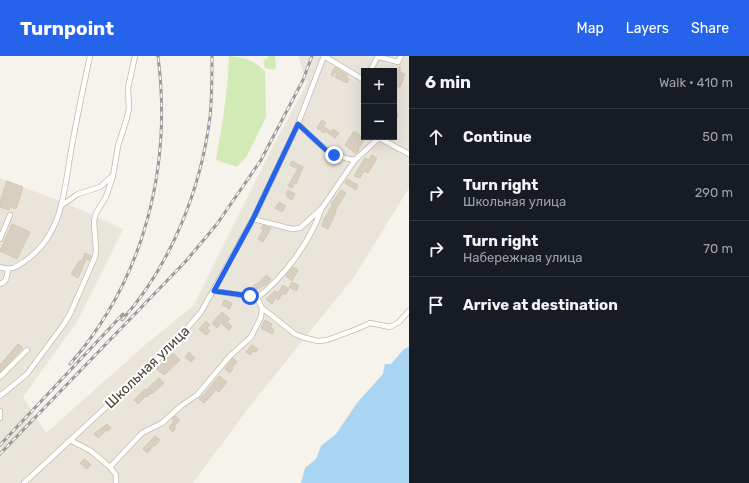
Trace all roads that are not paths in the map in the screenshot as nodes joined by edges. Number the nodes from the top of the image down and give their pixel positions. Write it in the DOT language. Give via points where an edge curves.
graph roads {
  1 [pos="90,56"];
  2 [pos="135,56"];
  3 [pos="324,56"];
  4 [pos="402,56"];
  5 [pos="372,68"];
  6 [pos="361,78"];
  7 [pos="298,124"];
  8 [pos="377,140"];
  9 [pos="385,140"];
  10 [pos="409,154"];
  11 [pos="355,160"];
  12 [pos="113,176"];
  13 [pos="62,205"];
  14 [pos="322,208"];
  15 [pos="10,215"];
  16 [pos="253,219"];
  17 [pos="0,239"];
  18 [pos="0,267"];
  19 [pos="8,269"];
  20 [pos="0,284"];
  21 [pos="214,291"];
  22 [pos="257,298"];
  23 [pos="262,308"];
  24 [pos="409,311"];
  25 [pos="27,350"];
  26 [pos="0,377"];
  27 [pos="0,396"];
  28 [pos="0,411"];
  29 [pos="0,418"];
  30 [pos="70,440"];
  31 [pos="110,467"];
  32 [pos="24,483"];
  33 [pos="116,483"];
  1 -- 13 [label="street"];
  2 -- 12 [label="street" via="128,88 126,121 118,146"];
  3 -- 6 [label="street"];
  3 -- 7 [label="street, Школьная улица"];
  4 -- 5 [label="street" via="398,62 379,57"];
  7 -- 11 [label="street" via="327,151 342,158"];
  7 -- 16 [label="street, Школьная улица"];
  8 -- 11 [label="street"];
  9 -- 10 [label="street"];
  11 -- 14 [label="street"];
  12 -- 13 [label="street" via="100,187 78,194"];
  12 -- 27 [label="street" via="106,198 94,221 95,257 71,312 27,374"];
  13 -- 19 [label="street" via="54,229 43,246 28,259"];
  14 -- 16 [label="street" via="300,228 292,229"];
  14 -- 22 [label="street" via="313,230 293,261 268,290"];
  15 -- 17 [label="street"];
  16 -- 21 [label="street, Школьная улица"];
  18 -- 19 [label="street"];
  19 -- 20 [label="street" via="6,280"];
  21 -- 22 [label="street"];
  21 -- 30 [label="street, Школьная улица" via="201,312 172,346"];
  22 -- 23 [label="street"];
  23 -- 24 [label="street" via="295,334 318,341 370,323 390,327"];
  23 -- 31 [label="street" via="261,317 251,337 230,356 204,389 162,423 142,433"];
  25 -- 26 [label="street"];
  28 -- 29 [label="street"];
  30 -- 31 [label="street" via="92,451"];
  30 -- 32 [label="street, Школьная улица"];
  31 -- 33 [label="street" via="116,475"];
}
